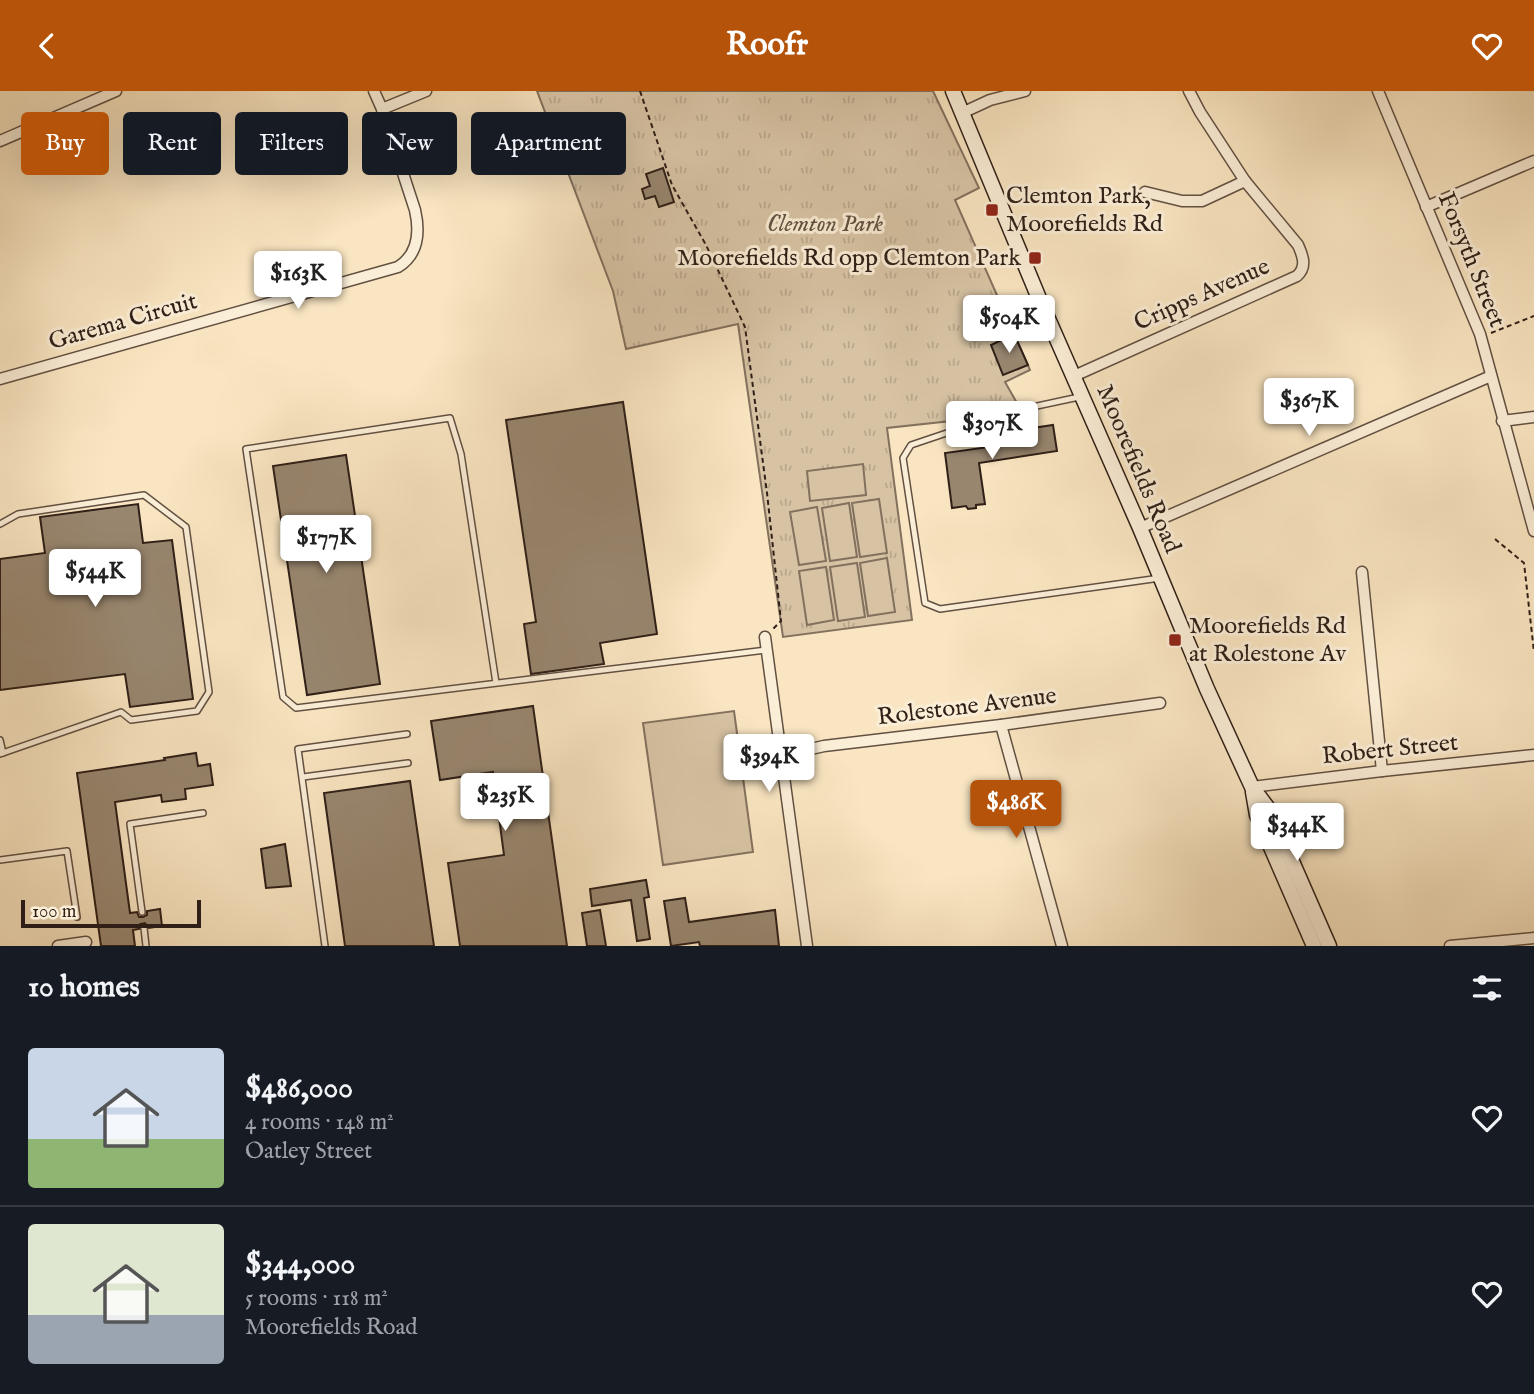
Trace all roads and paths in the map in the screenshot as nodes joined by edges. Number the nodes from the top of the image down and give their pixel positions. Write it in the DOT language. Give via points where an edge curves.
graph roads {
  1 [pos="116,91"];
  2 [pos="374,91"];
  3 [pos="426,91"];
  4 [pos="640,91"];
  5 [pos="953,91"];
  6 [pos="1025,91"];
  7 [pos="1189,91"];
  8 [pos="1378,91"];
  9 [pos="382,109"];
  10 [pos="962,113"];
  11 [pos="0,141"];
  12 [pos="1534,161"];
  13 [pos="1245,181"];
  14 [pos="1145,192"];
  15 [pos="1426,207"];
  16 [pos="1534,316"];
  17 [pos="1480,334"];
  18 [pos="1074,376"];
  19 [pos="1491,376"];
  20 [pos="0,379"];
  21 [pos="1082,396"];
  22 [pos="1534,417"];
  23 [pos="1503,421"];
  24 [pos="0,524"];
  25 [pos="1140,529"];
  26 [pos="1534,531"];
  27 [pos="1495,540"];
  28 [pos="1362,572"];
  29 [pos="1161,578"];
  30 [pos="765,637"];
  31 [pos="766,650"];
  32 [pos="1534,652"];
  33 [pos="496,683"];
  34 [pos="1160,703"];
  35 [pos="1001,725"];
  36 [pos="407,734"];
  37 [pos="0,740"];
  38 [pos="1,753"];
  39 [pos="1534,755"];
  40 [pos="780,757"];
  41 [pos="408,763"];
  42 [pos="1382,771"];
  43 [pos="303,778"];
  44 [pos="1252,787"];
  45 [pos="203,813"];
  46 [pos="0,860"];
  47 [pos="142,912"];
  48 [pos="77,917"];
  49 [pos="144,928"];
  50 [pos="1534,939"];
  51 [pos="86,942"];
  52 [pos="58,946"];
  53 [pos="146,946"];
  54 [pos="325,946"];
  55 [pos="807,946"];
  56 [pos="1062,946"];
  57 [pos="1314,946"];
  58 [pos="1329,946"];
  59 [pos="1450,946"];
  1 -- 11 [label="street"];
  2 -- 9 [label="street, Garema Circuit"];
  3 -- 9 [label="street"];
  4 -- 30 [label="path" via="672,185 745,327 781,621"];
  5 -- 10 [label="main road, Moorefields Road"];
  6 -- 10 [label="street"];
  7 -- 13 [label="street, Cripps Avenue"];
  8 -- 15 [label="street, Forsyth Street"];
  9 -- 20 [label="street, Garema Circuit" via="418,225 415,248 406,262"];
  10 -- 18 [label="main road, Moorefields Road"];
  12 -- 15 [label="street"];
  13 -- 14 [label="street" via="1202,201"];
  13 -- 18 [label="street, Cripps Avenue" via="1297,245 1304,263 1300,274"];
  15 -- 17 [label="street, Forsyth Street"];
  16 -- 17 [label="path"];
  17 -- 19 [label="street, Forsyth Street"];
  18 -- 21 [label="main road, Moorefields Road"];
  19 -- 23 [label="street, Forsyth Street"];
  19 -- 25 [label="street"];
  21 -- 25 [label="main road, Moorefields Road"];
  21 -- 29 [label="lane" via="1009,412 911,445 903,458 925,603 940,609"];
  22 -- 23 [label="street"];
  23 -- 26 [label="street, Forsyth Street"];
  24 -- 38 [label="lane" via="18,514 144,495 186,527 209,692 197,711 131,720 121,712"];
  25 -- 29 [label="main road, Moorefields Road"];
  27 -- 32 [label="path" via="1524,563"];
  28 -- 42 [label="street"];
  29 -- 44 [label="main road, Moorefields Road"];
  30 -- 31 [label="street"];
  31 -- 33 [label="lane"];
  31 -- 40 [label="street"];
  33 -- 33 [label="lane" via="461,454 450,418 246,449 283,697 296,708"];
  34 -- 35 [label="street, Rolestone Avenue"];
  35 -- 40 [label="street, Rolestone Avenue" via="824,746"];
  35 -- 56 [label="street"];
  36 -- 43 [label="lane" via="298,749"];
  37 -- 38 [label="lane"];
  39 -- 42 [label="street, Robert Street"];
  40 -- 55 [label="street"];
  41 -- 43 [label="lane"];
  42 -- 44 [label="street, Robert Street"];
  43 -- 54 [label="lane"];
  44 -- 57 [label="main road, Moorefields Road" via="1257,815"];
  44 -- 58 [label="main road, Moorefields Road" via="1270,811"];
  45 -- 47 [label="lane" via="130,824"];
  46 -- 48 [label="lane" via="67,851"];
  49 -- 53 [label="lane"];
  50 -- 59 [label="street"];
  51 -- 52 [label="street"];
}
